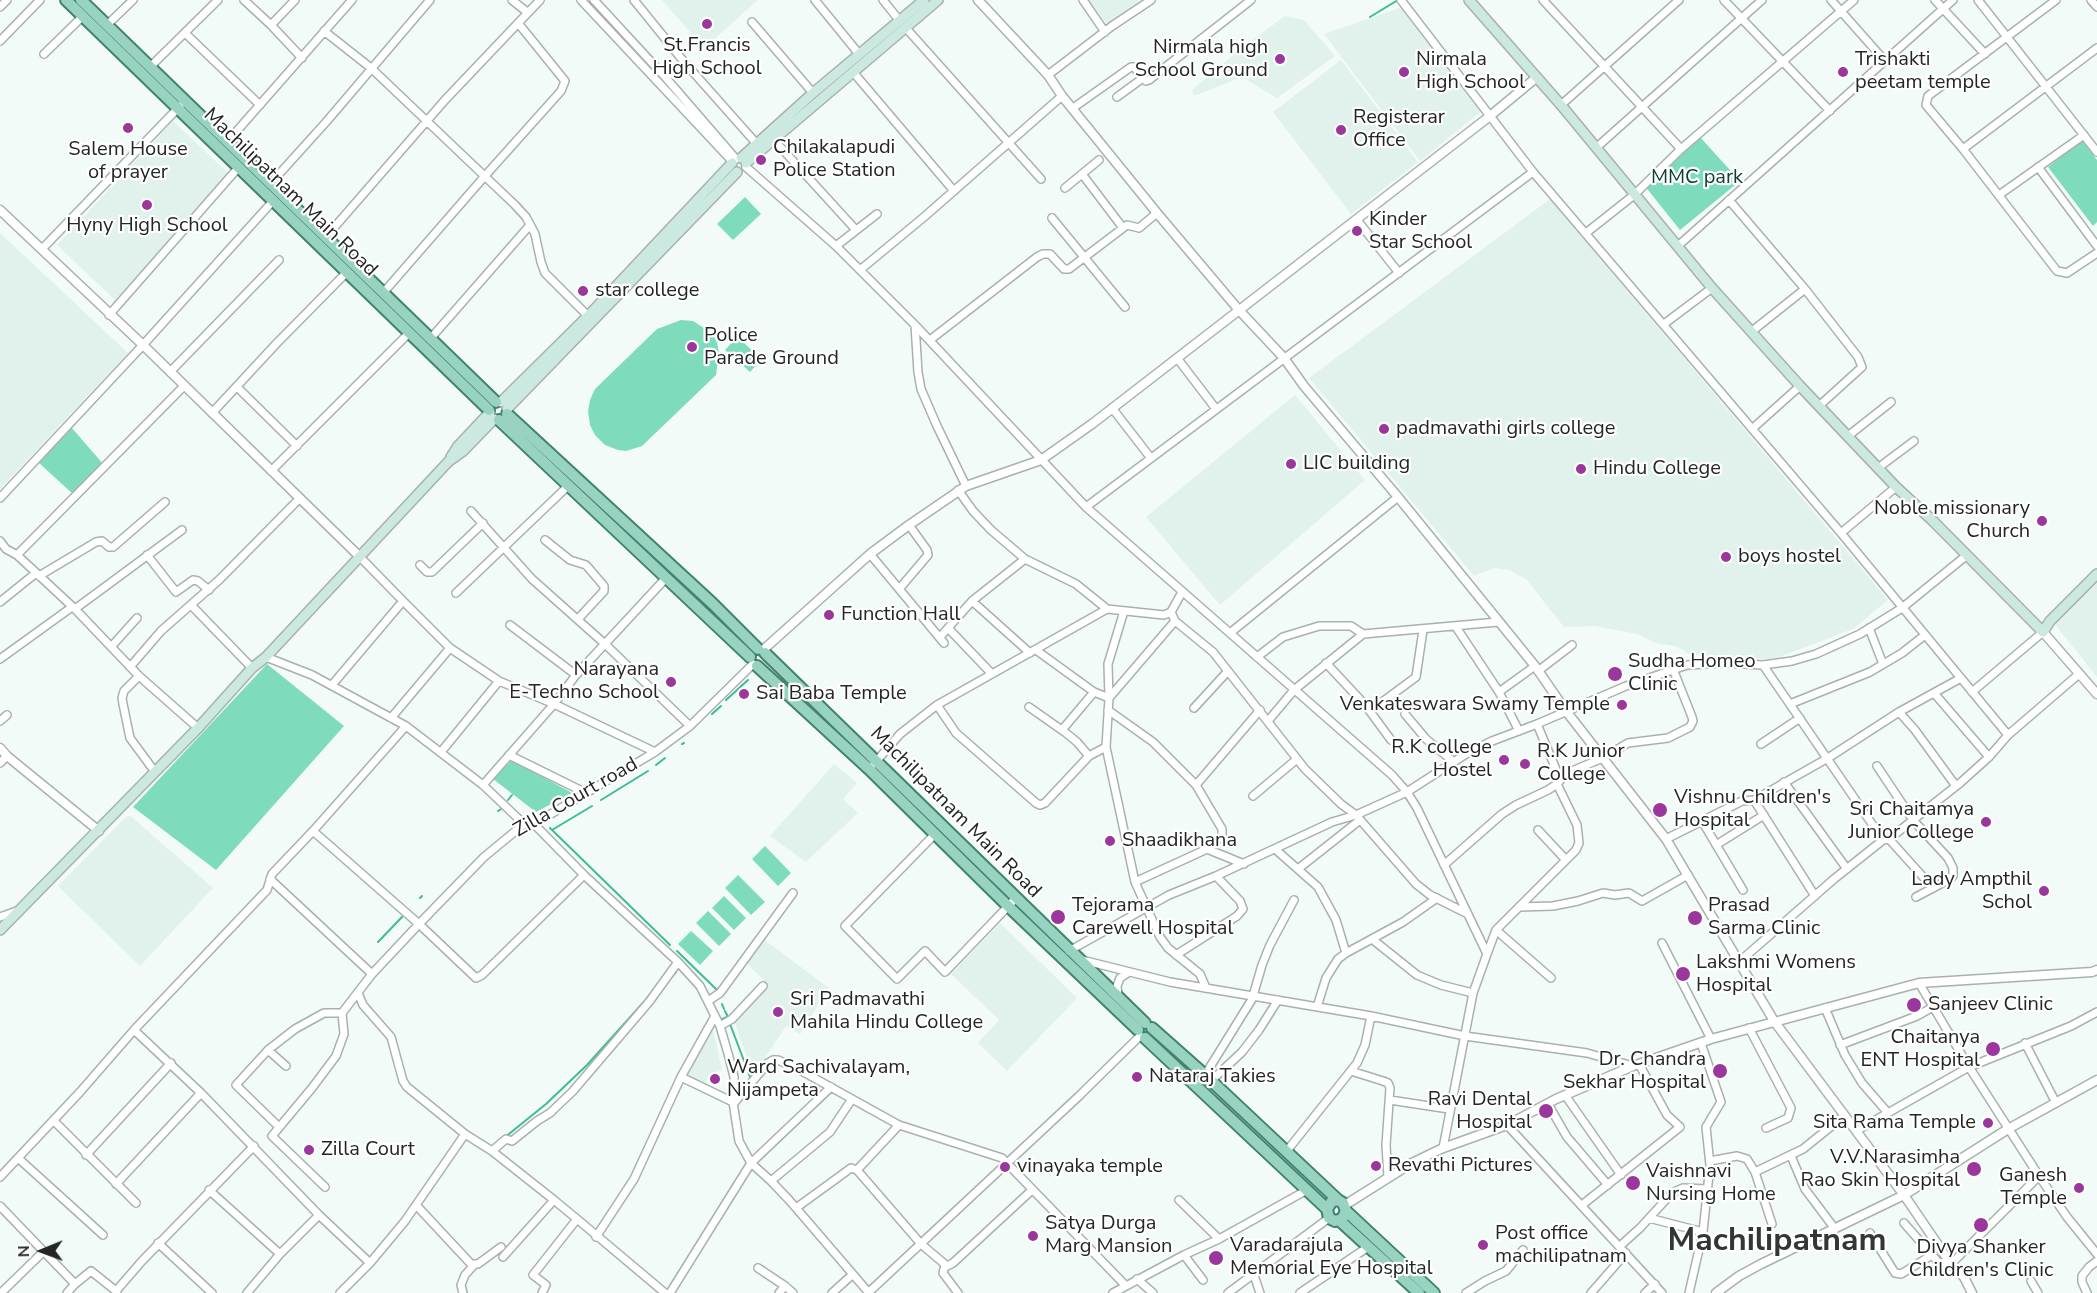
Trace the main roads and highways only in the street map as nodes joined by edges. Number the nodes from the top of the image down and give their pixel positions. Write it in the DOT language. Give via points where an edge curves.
graph roads {
  1 [pos="66,0"];
  2 [pos="81,0"];
  3 [pos="924,0"];
  4 [pos="938,0"];
  5 [pos="1469,0"];
  6 [pos="902,24"];
  7 [pos="181,105"];
  8 [pos="739,163"];
  9 [pos="323,240"];
  10 [pos="498,411"];
  11 [pos="2097,574"];
  12 [pos="762,651"];
  13 [pos="753,662"];
  14 [pos="873,765"];
  15 [pos="0,930"];
  16 [pos="1065,952"];
  17 [pos="1144,1031"];
  18 [pos="1343,1206"];
  19 [pos="1332,1216"];
  20 [pos="1419,1293"];
  21 [pos="1434,1293"];
  1 -- 7 [label="main road, Machilipatnam Main Road"];
  2 -- 7 [label="main road, Machilipatnam Main Road" via="150,67"];
  3 -- 6 [label="main road"];
  4 -- 6 [label="main road"];
  5 -- 11 [label="main road" via="1679,245 1707,293 1751,332 1794,392 1819,406 1878,468 1891,491 1933,521 1962,560 2043,632"];
  6 -- 8 [label="main road" via="774,140"];
  6 -- 8 [label="main road" via="813,93"];
  7 -- 9 [label="main road, Machilipatnam Main Road" via="228,141"];
  7 -- 9 [label="main road, Machilipatnam Main Road" via="238,168"];
  8 -- 10 [label="main road"];
  8 -- 10 [label="main road"];
  9 -- 10 [label="main road, Machilipatnam Main Road" via="384,292"];
  9 -- 10 [label="main road, Machilipatnam Main Road" via="347,272 409,333"];
  10 -- 12 [label="main road, Machilipatnam Main Road"];
  10 -- 13 [label="main road, Machilipatnam Main Road" via="568,486"];
  10 -- 15 [label="main road" via="198,728"];
  12 -- 13 [label="main road" via="765,662"];
  12 -- 14 [label="main road, Machilipatnam Main Road"];
  13 -- 14 [label="main road, Machilipatnam Main Road"];
  14 -- 16 [label="main road, Machilipatnam Main Road" via="1016,898"];
  14 -- 16 [label="main road, Machilipatnam Main Road" via="1008,906"];
  16 -- 17 [label="main road, Machilipatnam Main Road"];
  16 -- 17 [label="main road, Machilipatnam Main Road" via="1118,996"];
  17 -- 18 [label="main road, Machilipatnam Main Road" via="1208,1078"];
  17 -- 19 [label="main road, Machilipatnam Main Road"];
  18 -- 19 [label="main road" via="1344,1217"];
  18 -- 19 [label="main road" via="1329,1203"];
  18 -- 21 [label="main road, Machilipatnam Main Road"];
  19 -- 20 [label="main road, Machilipatnam Main Road"];
}
